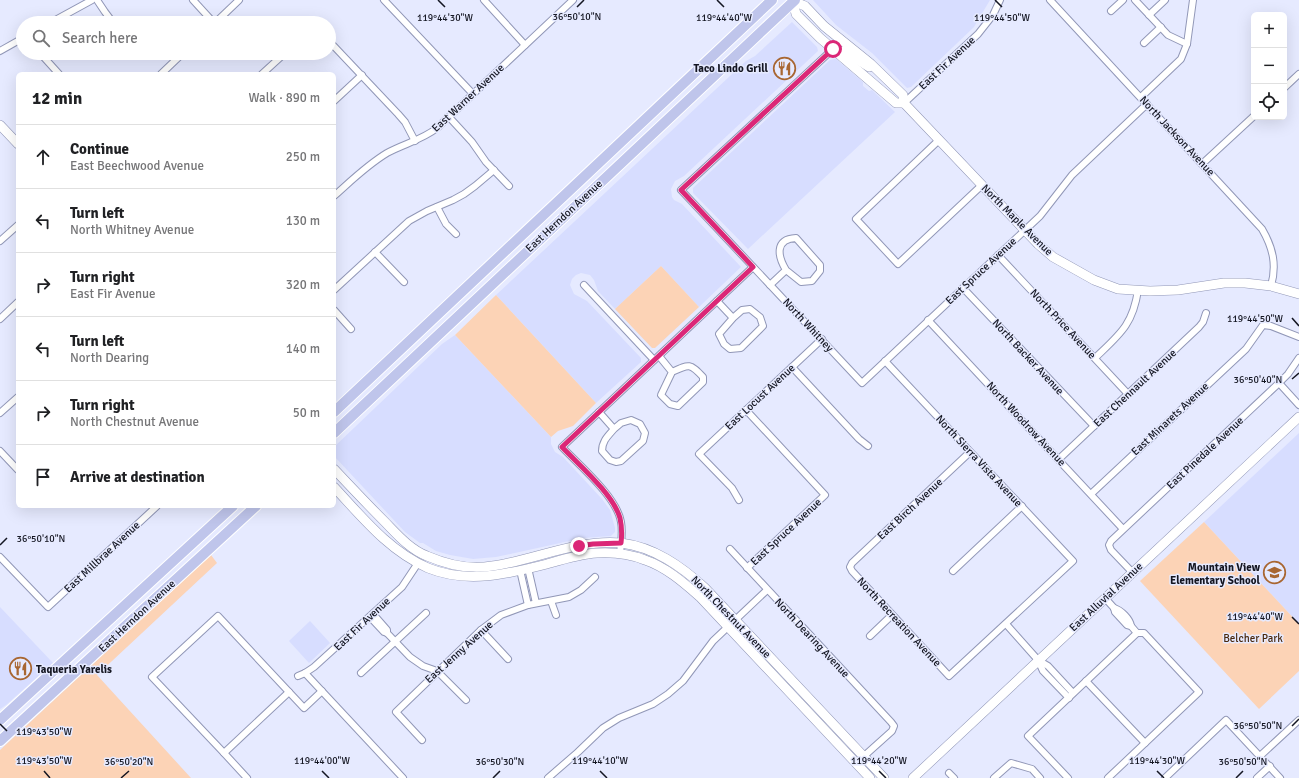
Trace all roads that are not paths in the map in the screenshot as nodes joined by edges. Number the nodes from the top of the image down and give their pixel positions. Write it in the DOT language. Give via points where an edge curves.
graph roads {
  1 [pos="92,0"];
  2 [pos="98,0"];
  3 [pos="193,0"];
  4 [pos="239,0"];
  5 [pos="384,0"];
  6 [pos="484,0"];
  7 [pos="573,0"];
  8 [pos="772,0"];
  9 [pos="793,0"];
  10 [pos="1000,0"];
  11 [pos="1050,0"];
  12 [pos="1123,0"];
  13 [pos="1134,0"];
  14 [pos="1165,0"];
  15 [pos="1193,0"];
  16 [pos="1111,11"];
  17 [pos="1149,15"];
  18 [pos="63,16"];
  19 [pos="108,16"];
  20 [pos="208,16"];
  21 [pos="222,16"];
  22 [pos="1161,27"];
  23 [pos="16,42"];
  24 [pos="1144,43"];
  25 [pos="1187,44"];
  26 [pos="525,45"];
  27 [pos="336,48"];
  28 [pos="833,49"];
  29 [pos="0,50"];
  30 [pos="46,60"];
  31 [pos="176,60"];
  32 [pos="277,60"];
  33 [pos="57,72"];
  34 [pos="163,72"];
  35 [pos="264,72"];
  36 [pos="880,73"];
  37 [pos="1299,74"];
  38 [pos="362,75"];
  39 [pos="1287,85"];
  40 [pos="473,94"];
  41 [pos="1140,97"];
  42 [pos="336,99"];
  43 [pos="904,103"];
  44 [pos="1147,104"];
  45 [pos="449,117"];
  46 [pos="1251,119"];
  47 [pos="0,125"];
  48 [pos="939,140"];
  49 [pos="415,141"];
  50 [pos="16,142"];
  51 [pos="1202,164"];
  52 [pos="494,170"];
  53 [pos="982,185"];
  54 [pos="510,186"];
  55 [pos="336,194"];
  56 [pos="437,207"];
  57 [pos="16,227"];
  58 [pos="1024,230"];
  59 [pos="456,234"];
  60 [pos="0,242"];
  61 [pos="375,252"];
  62 [pos="998,255"];
  63 [pos="753,267"];
  64 [pos="786,270"];
  65 [pos="404,282"];
  66 [pos="584,285"];
  67 [pos="770,285"];
  68 [pos="1271,286"];
  69 [pos="336,288"];
  70 [pos="963,288"];
  71 [pos="1138,290"];
  72 [pos="1299,294"];
  73 [pos="717,301"];
  74 [pos="16,304"];
  75 [pos="336,312"];
  76 [pos="1206,313"];
  77 [pos="733,318"];
  78 [pos="0,319"];
  79 [pos="928,320"];
  80 [pos="351,329"];
  81 [pos="1299,337"];
  82 [pos="822,339"];
  83 [pos="656,358"];
  84 [pos="1095,358"];
  85 [pos="1299,358"];
  86 [pos="885,361"];
  87 [pos="792,367"];
  88 [pos="672,372"];
  89 [pos="862,383"];
  90 [pos="1279,383"];
  91 [pos="1128,394"];
  92 [pos="16,399"];
  93 [pos="1299,405"];
  94 [pos="336,410"];
  95 [pos="746,410"];
  96 [pos="599,412"];
  97 [pos="0,413"];
  98 [pos="1299,417"];
  99 [pos="1094,426"];
  100 [pos="614,429"];
  101 [pos="336,431"];
  102 [pos="868,446"];
  103 [pos="0,451"];
  104 [pos="970,452"];
  105 [pos="1059,459"];
  106 [pos="16,468"];
  107 [pos="336,472"];
  108 [pos="336,489"];
  109 [pos="1091,494"];
  110 [pos="739,500"];
  111 [pos="1022,506"];
  112 [pos="155,508"];
  113 [pos="231,508"];
  114 [pos="254,508"];
  115 [pos="1123,529"];
  116 [pos="385,540"];
  117 [pos="621,543"];
  118 [pos="730,549"];
  119 [pos="620,553"];
  120 [pos="426,556"];
  121 [pos="0,557"];
  122 [pos="418,563"];
  123 [pos="508,563"];
  124 [pos="850,567"];
  125 [pos="747,568"];
  126 [pos="524,569"];
  127 [pos="953,570"];
  128 [pos="1133,573"];
  129 [pos="595,577"];
  130 [pos="767,590"];
  131 [pos="1105,598"];
  132 [pos="551,601"];
  133 [pos="536,603"];
  134 [pos="528,605"];
  135 [pos="426,613"];
  136 [pos="371,615"];
  137 [pos="556,615"];
  138 [pos="892,615"];
  139 [pos="734,620"];
  140 [pos="1006,624"];
  141 [pos="727,626"];
  142 [pos="481,630"];
  143 [pos="1137,633"];
  144 [pos="870,636"];
  145 [pos="395,641"];
  146 [pos="508,659"];
  147 [pos="1038,660"];
  148 [pos="437,671"];
  149 [pos="305,673"];
  150 [pos="361,673"];
  151 [pos="298,676"];
  152 [pos="1086,681"];
  153 [pos="322,691"];
  154 [pos="289,692"];
  155 [pos="1071,696"];
  156 [pos="466,700"];
  157 [pos="0,720"];
  158 [pos="1299,720"];
  159 [pos="422,740"];
  160 [pos="0,741"];
  161 [pos="1145,743"];
  162 [pos="224,753"];
  163 [pos="1260,756"];
  164 [pos="863,757"];
  165 [pos="1270,766"];
  166 [pos="949,773"];
  167 [pos="247,778"];
  168 [pos="404,778"];
  169 [pos="548,778"];
  170 [pos="870,778"];
  171 [pos="884,778"];
  172 [pos="913,778"];
  173 [pos="954,778"];
  174 [pos="994,778"];
  175 [pos="1040,778"];
  176 [pos="1068,778"];
  177 [pos="1108,778"];
  178 [pos="1165,778"];
  179 [pos="1257,778"];
  180 [pos="1280,778"];
  1 -- 18 [label="street"];
  2 -- 19 [label="street"];
  3 -- 20 [label="street"];
  4 -- 21 [label="street"];
  5 -- 40 [label="street"];
  6 -- 26 [label="street"];
  7 -- 26 [label="street, East Warner Avenue"];
  8 -- 94 [label="main road, East Herndon Avenue"];
  9 -- 28 [label="main road, North Maple Avenue" via="796,14"];
  9 -- 36 [label="main road, North Maple Avenue" via="804,6"];
  9 -- 101 [label="main road, East Herndon Avenue"];
  10 -- 43 [label="street, East Fir Avenue" via="978,34"];
  11 -- 41 [label="street, North Jackson Avenue"];
  12 -- 16 [label="street"];
  13 -- 17 [label="street"];
  14 -- 17 [label="street"];
  15 -- 25 [label="street"];
  17 -- 22 [label="street"];
  22 -- 24 [label="street"];
  22 -- 25 [label="street" via="1168,35"];
  23 -- 29 [label="street"];
  25 -- 41 [label="street" via="1181,59"];
  26 -- 40 [label="street, East Warner Avenue"];
  27 -- 38 [label="street"];
  28 -- 36 [label="main road" via="840,48"];
  28 -- 43 [label="main road, North Maple Avenue" via="896,103"];
  28 -- 63 [label="street, North Whitney" via="681,190"];
  30 -- 33 [label="street"];
  31 -- 34 [label="street"];
  32 -- 35 [label="street"];
  36 -- 43 [label="main road, North Maple Avenue" via="903,95"];
  37 -- 39 [label="street"];
  38 -- 42 [label="street"];
  38 -- 49 [label="street" via="401,118"];
  40 -- 45 [label="street, East Warner Avenue"];
  41 -- 44 [label="street, North Jackson Avenue"];
  43 -- 48 [label="main road, North Maple Avenue"];
  44 -- 51 [label="street, North Jackson Avenue"];
  44 -- 58 [label="street, East Spruce Avenue" via="1072,175 1040,216"];
  45 -- 49 [label="street, East Warner Avenue" via="432,132"];
  45 -- 52 [label="street"];
  46 -- 51 [label="street"];
  47 -- 50 [label="main road"];
  48 -- 53 [label="main road, North Maple Avenue"];
  48 -- 53 [label="street" via="856,219 898,264"];
  49 -- 55 [label="street, East Warner Avenue" via="378,159"];
  51 -- 68 [label="street, North Jackson Avenue" via="1266,235 1271,245 1275,267"];
  52 -- 54 [label="street"];
  52 -- 56 [label="street" via="464,194"];
  53 -- 58 [label="main road, North Maple Avenue"];
  56 -- 59 [label="street" via="446,224"];
  56 -- 61 [label="street" via="409,221"];
  57 -- 60 [label="street"];
  58 -- 62 [label="street, East Spruce Avenue"];
  58 -- 71 [label="main road, North Maple Avenue" via="1053,256 1094,280 1118,289"];
  61 -- 65 [label="street"];
  61 -- 69 [label="street"];
  62 -- 70 [label="street, East Spruce Avenue"];
  62 -- 84 [label="street, North Price Avenue"];
  63 -- 67 [label="street, North Whitney"];
  63 -- 73 [label="street"];
  64 -- 64 [label="street" via="801,282 812,281 820,271 820,265 796,238 789,239 782,244 779,252"];
  64 -- 67 [label="street"];
  66 -- 83 [label="street"];
  67 -- 82 [label="street, North Whitney"];
  68 -- 71 [label="main road, North Maple Avenue" via="1235,282 1163,291"];
  68 -- 72 [label="main road, North Maple Avenue"];
  70 -- 79 [label="street, East Spruce Avenue"];
  70 -- 99 [label="street, North Backer Avenue"];
  71 -- 84 [label="street" via="1129,323"];
  73 -- 77 [label="street"];
  73 -- 83 [label="street"];
  74 -- 78 [label="street"];
  75 -- 80 [label="street"];
  76 -- 91 [label="street, East Chennault Avenue" via="1199,327"];
  77 -- 77 [label="street" via="742,310 750,309 760,317 763,326 740,348 730,349 719,334"];
  79 -- 86 [label="street, East Spruce Avenue"];
  79 -- 105 [label="street, North Woodrow Avenue"];
  81 -- 109 [label="street, East Minarets Avenue" via="1263,325 1246,349"];
  82 -- 87 [label="street, East Locust Avenue"];
  82 -- 89 [label="street, North Whitney"];
  83 -- 88 [label="street"];
  83 -- 96 [label="street"];
  84 -- 91 [label="street, North Price Avenue"];
  85 -- 90 [label="street, East Pinedale Avenue"];
  86 -- 89 [label="street, East Spruce Avenue"];
  86 -- 104 [label="street, North Sierra Vista Avenue"];
  87 -- 95 [label="street, East Locust Avenue"];
  87 -- 102 [label="street"];
  88 -- 88 [label="street" via="685,365 694,367 703,377 703,382 678,406 670,404 661,395"];
  90 -- 93 [label="street"];
  90 -- 115 [label="street, East Pinedale Avenue"];
  91 -- 99 [label="street, East Chennault Avenue"];
  92 -- 97 [label="street"];
  95 -- 110 [label="street, East Locust Avenue" via="699,454 732,488"];
  95 -- 125 [label="street, East Spruce Avenue" via="825,495"];
  96 -- 100 [label="street"];
  96 -- 117 [label="street" via="562,447 613,504 621,522"];
  98 -- 128 [label="main road, East Alluvial Avenue"];
  99 -- 105 [label="street, East Chennault Avenue"];
  100 -- 100 [label="street" via="621,423 631,420 640,424 645,433 643,441 621,461 616,462 610,460 602,451 602,445"];
  103 -- 106 [label="street"];
  104 -- 111 [label="street, North Sierra Vista Avenue"];
  104 -- 124 [label="street, East Birch Avenue"];
  105 -- 109 [label="street, North Woodrow Avenue"];
  107 -- 120 [label="main road, North Chestnut Avenue" via="399,536"];
  108 -- 116 [label="main road, North Chestnut Avenue"];
  109 -- 115 [label="street, North Woodrow Avenue"];
  111 -- 127 [label="street"];
  111 -- 140 [label="street, North Sierra Vista Avenue" via="1072,561"];
  112 -- 121 [label="street, East Millbrae Avenue" via="48,607"];
  113 -- 157 [label="main road, East Herndon Avenue"];
  114 -- 160 [label="main road, East Herndon Avenue"];
  115 -- 128 [label="street, East Pinedale Avenue" via="1109,545"];
  116 -- 120 [label="main road" via="392,540 417,557"];
  116 -- 122 [label="main road, North Chestnut Avenue"];
  117 -- 119 [label="street"];
  117 -- 123 [label="main road, North Chestnut Avenue" via="579,546"];
  117 -- 139 [label="main road, North Chestnut Avenue" via="648,550 672,561 705,588"];
  118 -- 125 [label="street, North Dearing Avenue"];
  119 -- 126 [label="main road, North Chestnut Avenue" via="584,554"];
  119 -- 141 [label="main road, North Chestnut Avenue" via="646,560 672,574 700,597"];
  120 -- 123 [label="main road, North Chestnut Avenue" via="460,566"];
  122 -- 123 [label="main road" via="426,561 451,569 479,572"];
  122 -- 126 [label="main road, North Chestnut Avenue" via="457,575 503,575"];
  122 -- 136 [label="street, East Fir Avenue" via="402,587"];
  124 -- 138 [label="street, North Recreation Avenue"];
  125 -- 130 [label="street, North Dearing Avenue"];
  126 -- 133 [label="street"];
  126 -- 134 [label="street"];
  128 -- 131 [label="main road, East Alluvial Avenue"];
  129 -- 132 [label="street, East Jenny Avenue" via="569,597"];
  130 -- 139 [label="street"];
  130 -- 164 [label="street, North Dearing Avenue" via="892,722 892,731"];
  131 -- 143 [label="street" via="1130,622"];
  131 -- 147 [label="main road, East Alluvial Avenue"];
  132 -- 133 [label="street, East Jenny Avenue"];
  132 -- 137 [label="street"];
  133 -- 134 [label="street, East Jenny Avenue"];
  134 -- 142 [label="street, East Jenny Avenue" via="501,615"];
  135 -- 145 [label="street"];
  136 -- 145 [label="street"];
  136 -- 149 [label="street, East Fir Avenue"];
  138 -- 140 [label="street, North Recreation Avenue" via="949,676"];
  138 -- 144 [label="street"];
  139 -- 141 [label="street"];
  139 -- 164 [label="main road, North Chestnut Avenue"];
  140 -- 147 [label="street"];
  141 -- 169 [label="street" via="712,641 683,680 668,694 603,728"];
  141 -- 170 [label="main road, North Chestnut Avenue"];
  142 -- 146 [label="street"];
  142 -- 148 [label="street, East Jenny Avenue"];
  143 -- 152 [label="street"];
  143 -- 161 [label="street" via="1144,633 1199,692"];
  145 -- 148 [label="street" via="410,657"];
  145 -- 150 [label="street"];
  147 -- 155 [label="street" via="1048,666"];
  147 -- 172 [label="main road, East Alluvial Avenue"];
  148 -- 156 [label="street"];
  148 -- 159 [label="street, East Jenny Avenue" via="396,712"];
  149 -- 151 [label="street, East Fir Avenue"];
  149 -- 153 [label="street"];
  152 -- 155 [label="street"];
  152 -- 161 [label="street"];
  153 -- 154 [label="street" via="304,708"];
  153 -- 168 [label="street"];
  154 -- 162 [label="street"];
  154 -- 162 [label="street" via="218,616 152,677"];
  155 -- 176 [label="street" via="1028,736"];
  158 -- 163 [label="street"];
  161 -- 177 [label="street"];
  162 -- 167 [label="street"];
  163 -- 165 [label="street"];
  163 -- 178 [label="street" via="1226,720"];
  164 -- 171 [label="main road, North Chestnut Avenue"];
  165 -- 179 [label="street"];
  165 -- 180 [label="street"];
  166 -- 173 [label="street"];
  174 -- 175 [label="street" via="1011,762 1032,769"];
}
